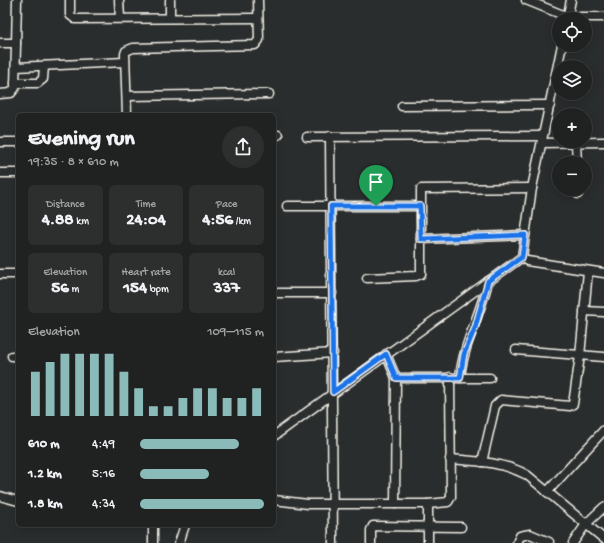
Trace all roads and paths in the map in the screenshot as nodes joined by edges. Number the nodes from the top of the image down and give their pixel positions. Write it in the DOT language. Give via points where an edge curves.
graph roads {
  1 [pos="17,0"];
  2 [pos="70,0"];
  3 [pos="119,0"];
  4 [pos="170,0"];
  5 [pos="258,0"];
  6 [pos="526,0"];
  7 [pos="572,0"];
  8 [pos="538,2"];
  9 [pos="557,12"];
  10 [pos="569,12"];
  11 [pos="592,17"];
  12 [pos="604,17"];
  13 [pos="120,18"];
  14 [pos="170,18"];
  15 [pos="258,18"];
  16 [pos="604,20"];
  17 [pos="0,43"];
  18 [pos="16,43"];
  19 [pos="561,52"];
  20 [pos="125,62"];
  21 [pos="44,66"];
  22 [pos="16,67"];
  23 [pos="15,83"];
  24 [pos="0,94"];
  25 [pos="269,94"];
  26 [pos="127,96"];
  27 [pos="550,105"];
  28 [pos="402,106"];
  29 [pos="127,113"];
  30 [pos="330,136"];
  31 [pos="308,137"];
  32 [pos="542,140"];
  33 [pos="552,141"];
  34 [pos="0,142"];
  35 [pos="16,142"];
  36 [pos="592,142"];
  37 [pos="604,142"];
  38 [pos="0,173"];
  39 [pos="16,173"];
  40 [pos="532,188"];
  41 [pos="287,206"];
  42 [pos="331,206"];
  43 [pos="420,206"];
  44 [pos="525,235"];
  45 [pos="421,239"];
  46 [pos="522,257"];
  47 [pos="588,271"];
  48 [pos="604,272"];
  49 [pos="0,274"];
  50 [pos="16,274"];
  51 [pos="367,278"];
  52 [pos="488,281"];
  53 [pos="276,293"];
  54 [pos="332,293"];
  55 [pos="584,311"];
  56 [pos="604,312"];
  57 [pos="516,350"];
  58 [pos="333,353"];
  59 [pos="386,354"];
  60 [pos="580,356"];
  61 [pos="276,357"];
  62 [pos="604,357"];
  63 [pos="450,377"];
  64 [pos="396,378"];
  65 [pos="460,378"];
  66 [pos="490,378"];
  67 [pos="333,392"];
  68 [pos="604,430"];
  69 [pos="276,435"];
  70 [pos="450,459"];
  71 [pos="482,462"];
  72 [pos="547,492"];
  73 [pos="0,496"];
  74 [pos="16,500"];
  75 [pos="276,500"];
  76 [pos="333,504"];
  77 [pos="395,504"];
  78 [pos="428,504"];
  79 [pos="604,507"];
  80 [pos="586,524"];
  81 [pos="429,526"];
  82 [pos="152,527"];
  83 [pos="184,527"];
  84 [pos="461,527"];
  85 [pos="604,539"];
  86 [pos="549,542"];
  87 [pos="153,543"];
  88 [pos="179,543"];
  89 [pos="333,543"];
  90 [pos="371,543"];
  91 [pos="428,543"];
  92 [pos="517,543"];
  93 [pos="573,543"];
  1 -- 18 [label="street"];
  2 -- 13 [label="street" via="70,15 73,19"];
  3 -- 13 [label="street"];
  4 -- 14 [label="street"];
  5 -- 15 [label="street"];
  6 -- 8 [label="street"];
  7 -- 10 [label="street"];
  8 -- 9 [label="street"];
  11 -- 12 [label="street"];
  12 -- 16 [label="street"];
  13 -- 14 [label="street"];
  14 -- 15 [label="street"];
  15 -- 20 [label="street" via="259,40 255,45 133,48 126,51"];
  17 -- 18 [label="street"];
  18 -- 22 [label="street"];
  19 -- 27 [label="street"];
  20 -- 21 [label="street"];
  20 -- 26 [label="street"];
  21 -- 22 [label="street"];
  21 -- 23 [label="street" via="43,79 38,83"];
  22 -- 23 [label="street"];
  23 -- 24 [label="street" via="13,91"];
  25 -- 26 [label="street"];
  26 -- 29 [label="street"];
  27 -- 28 [label="street"];
  27 -- 32 [label="street"];
  30 -- 31 [label="street"];
  30 -- 32 [label="street"];
  30 -- 42 [label="street"];
  32 -- 33 [label="street"];
  32 -- 40 [label="street"];
  34 -- 35 [label="street"];
  36 -- 37 [label="street"];
  38 -- 39 [label="street"];
  40 -- 43 [label="street" via="424,189 420,191"];
  40 -- 44 [label="street"];
  41 -- 42 [label="street"];
  42 -- 43 [label="street"];
  42 -- 54 [label="street"];
  43 -- 45 [label="street"];
  44 -- 45 [label="street"];
  44 -- 46 [label="street"];
  45 -- 51 [label="street" via="422,270 419,276"];
  46 -- 47 [label="street" via="527,261"];
  46 -- 52 [label="street"];
  47 -- 48 [label="street"];
  47 -- 55 [label="street"];
  49 -- 50 [label="street"];
  52 -- 59 [label="street"];
  52 -- 65 [label="street" via="475,328 464,354"];
  53 -- 54 [label="street"];
  54 -- 58 [label="street"];
  55 -- 56 [label="street"];
  55 -- 60 [label="street"];
  57 -- 60 [label="street"];
  58 -- 61 [label="street"];
  58 -- 67 [label="street"];
  59 -- 64 [label="street"];
  59 -- 67 [label="street"];
  60 -- 62 [label="street"];
  60 -- 71 [label="street" via="572,406 505,400 498,403"];
  63 -- 64 [label="street"];
  63 -- 65 [label="street"];
  63 -- 70 [label="street"];
  64 -- 77 [label="street"];
  65 -- 66 [label="street"];
  67 -- 69 [label="street"];
  67 -- 76 [label="street"];
  68 -- 72 [label="street"];
  70 -- 71 [label="street"];
  70 -- 78 [label="street" via="450,500 445,504"];
  71 -- 72 [label="street" via="518,470"];
  72 -- 80 [label="street"];
  73 -- 74 [label="street"];
  75 -- 76 [label="street"];
  76 -- 77 [label="street"];
  76 -- 89 [label="street"];
  77 -- 78 [label="street"];
  78 -- 81 [label="street"];
  79 -- 80 [label="street"];
  80 -- 85 [label="street"];
  80 -- 93 [label="street"];
  81 -- 84 [label="street"];
  81 -- 90 [label="street" via="373,526"];
  81 -- 91 [label="street"];
  82 -- 87 [label="street"];
  83 -- 88 [label="street"];
  86 -- 92 [label="street" via="527,534 520,536"];
}
